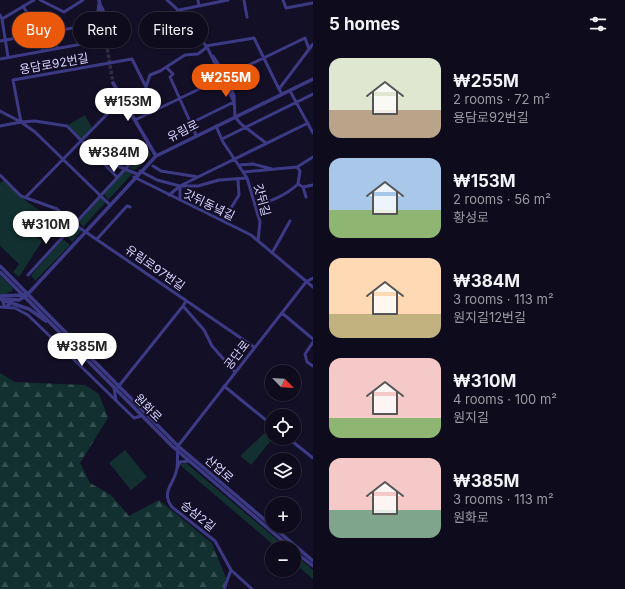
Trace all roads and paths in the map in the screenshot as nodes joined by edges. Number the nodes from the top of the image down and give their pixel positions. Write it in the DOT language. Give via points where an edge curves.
graph roads {
  1 [pos="34,0"];
  2 [pos="40,0"];
  3 [pos="83,0"];
  4 [pos="167,0"];
  5 [pos="198,0"];
  6 [pos="228,0"];
  7 [pos="244,0"];
  8 [pos="283,0"];
  9 [pos="99,2"];
  10 [pos="313,3"];
  11 [pos="23,6"];
  12 [pos="199,6"];
  13 [pos="179,10"];
  14 [pos="101,11"];
  15 [pos="27,12"];
  16 [pos="98,12"];
  17 [pos="103,12"];
  18 [pos="0,14"];
  19 [pos="247,17"];
  20 [pos="2,18"];
  21 [pos="12,39"];
  22 [pos="6,40"];
  23 [pos="0,41"];
  24 [pos="313,44"];
  25 [pos="208,47"];
  26 [pos="42,48"];
  27 [pos="57,48"];
  28 [pos="206,48"];
  29 [pos="207,48"];
  30 [pos="208,48"];
  31 [pos="309,49"];
  32 [pos="43,51"];
  33 [pos="8,57"];
  34 [pos="264,58"];
  35 [pos="0,59"];
  36 [pos="166,67"];
  37 [pos="227,77"];
  38 [pos="222,79"];
  39 [pos="313,79"];
  40 [pos="113,83"];
  41 [pos="279,89"];
  42 [pos="290,90"];
  43 [pos="282,94"];
  44 [pos="313,94"];
  45 [pos="180,98"];
  46 [pos="122,99"];
  47 [pos="234,102"];
  48 [pos="296,102"];
  49 [pos="0,111"];
  50 [pos="236,117"];
  51 [pos="135,120"];
  52 [pos="22,122"];
  53 [pos="191,123"];
  54 [pos="308,124"];
  55 [pos="0,126"];
  56 [pos="216,126"];
  57 [pos="246,127"];
  58 [pos="313,133"];
  59 [pos="196,135"];
  60 [pos="222,139"];
  61 [pos="80,141"];
  62 [pos="266,143"];
  63 [pos="148,144"];
  64 [pos="156,156"];
  65 [pos="313,157"];
  66 [pos="97,158"];
  67 [pos="235,158"];
  68 [pos="63,160"];
  69 [pos="239,165"];
  70 [pos="153,166"];
  71 [pos="297,167"];
  72 [pos="125,169"];
  73 [pos="274,169"];
  74 [pos="244,172"];
  75 [pos="137,174"];
  76 [pos="0,175"];
  77 [pos="198,177"];
  78 [pos="117,178"];
  79 [pos="247,178"];
  80 [pos="238,180"];
  81 [pos="298,184"];
  82 [pos="313,185"];
  83 [pos="180,186"];
  84 [pos="303,187"];
  85 [pos="101,195"];
  86 [pos="169,195"];
  87 [pos="26,197"];
  88 [pos="306,197"];
  89 [pos="180,200"];
  90 [pos="110,205"];
  91 [pos="255,206"];
  92 [pos="130,207"];
  93 [pos="222,221"];
  94 [pos="290,221"];
  95 [pos="74,224"];
  96 [pos="86,232"];
  97 [pos="97,239"];
  98 [pos="258,241"];
  99 [pos="272,253"];
  100 [pos="0,266"];
  101 [pos="0,272"];
  102 [pos="28,276"];
  103 [pos="313,278"];
  104 [pos="306,282"];
  105 [pos="313,287"];
  106 [pos="25,295"];
  107 [pos="0,296"];
  108 [pos="1,300"];
  109 [pos="186,301"];
  110 [pos="13,303"];
  111 [pos="183,306"];
  112 [pos="0,307"];
  113 [pos="6,307"];
  114 [pos="282,313"];
  115 [pos="43,319"];
  116 [pos="38,324"];
  117 [pos="58,331"];
  118 [pos="313,338"];
  119 [pos="65,339"];
  120 [pos="313,342"];
  121 [pos="60,345"];
  122 [pos="254,347"];
  123 [pos="313,366"];
  124 [pos="235,372"];
  125 [pos="224,386"];
  126 [pos="116,387"];
  127 [pos="116,401"];
  128 [pos="141,416"];
  129 [pos="265,419"];
  130 [pos="297,445"];
  131 [pos="178,446"];
  132 [pos="177,451"];
  133 [pos="313,458"];
  134 [pos="189,461"];
  135 [pos="177,468"];
  136 [pos="283,541"];
  137 [pos="301,557"];
  138 [pos="313,561"];
  139 [pos="313,566"];
  140 [pos="231,570"];
  141 [pos="224,589"];
  142 [pos="252,589"];
  1 -- 11 [label="street"];
  2 -- 3 [label="street" via="64,12"];
  4 -- 13 [label="street"];
  5 -- 12 [label="street"];
  6 -- 12 [label="street"];
  7 -- 19 [label="street"];
  8 -- 10 [label="street" via="286,8"];
  9 -- 14 [label="street"];
  9 -- 16 [label="street"];
  9 -- 17 [label="street"];
  11 -- 15 [label="street"];
  11 -- 20 [label="street"];
  12 -- 13 [label="street"];
  18 -- 20 [label="street"];
  20 -- 22 [label="street"];
  21 -- 22 [label="street"];
  22 -- 23 [label="street"];
  22 -- 33 [label="street"];
  24 -- 31 [label="street"];
  25 -- 34 [label="street, 용담로92번길" via="254,38"];
  26 -- 32 [label="street"];
  27 -- 32 [label="street"];
  28 -- 36 [label="street, 용담로92번길" via="198,54 185,55"];
  29 -- 38 [label="street"];
  30 -- 37 [label="street"];
  31 -- 34 [label="street" via="305,38"];
  31 -- 41 [label="street"];
  32 -- 33 [label="street"];
  33 -- 35 [label="street"];
  34 -- 37 [label="street"];
  34 -- 41 [label="street, 용담로92번길"];
  36 -- 45 [label="street" via="174,74 170,77"];
  36 -- 52 [label="street, 용담로92번길" via="150,75 146,87 132,59 13,80"];
  37 -- 38 [label="street"];
  37 -- 47 [label="street"];
  38 -- 45 [label="street"];
  38 -- 47 [label="street"];
  39 -- 42 [label="street, 유림로"];
  40 -- 46 [label="street"];
  41 -- 43 [label="street"];
  42 -- 43 [label="street, 유림로"];
  42 -- 48 [label="street"];
  43 -- 50 [label="street, 유림로"];
  44 -- 48 [label="street"];
  45 -- 51 [label="street"];
  45 -- 53 [label="street"];
  46 -- 51 [label="street"];
  46 -- 61 [label="street"];
  47 -- 50 [label="street"];
  47 -- 53 [label="street"];
  48 -- 54 [label="street"];
  48 -- 57 [label="street"];
  49 -- 52 [label="street"];
  50 -- 56 [label="street, 유림로"];
  50 -- 57 [label="street"];
  51 -- 63 [label="street"];
  52 -- 55 [label="street"];
  52 -- 61 [label="street" via="35,121 67,126"];
  52 -- 68 [label="street" via="36,132"];
  53 -- 59 [label="street"];
  54 -- 58 [label="street"];
  54 -- 62 [label="street"];
  56 -- 59 [label="street, 유림로"];
  56 -- 60 [label="street, 갓뒤길"];
  57 -- 60 [label="street"];
  57 -- 62 [label="street"];
  59 -- 64 [label="street, 유림로"];
  60 -- 67 [label="street, 갓뒤길"];
  61 -- 66 [label="street"];
  61 -- 68 [label="street"];
  62 -- 67 [label="street"];
  63 -- 64 [label="street"];
  63 -- 72 [label="street"];
  64 -- 75 [label="street, 유림로"];
  65 -- 71 [label="street"];
  66 -- 72 [label="street"];
  66 -- 78 [label="street"];
  67 -- 69 [label="street, 갓뒤길"];
  67 -- 77 [label="street"];
  68 -- 85 [label="street"];
  68 -- 87 [label="street"];
  69 -- 73 [label="street, 갓뒤길" via="253,164"];
  69 -- 74 [label="street, 갓뒤길"];
  70 -- 77 [label="street" via="161,171"];
  71 -- 73 [label="street"];
  71 -- 81 [label="street" via="300,171"];
  72 -- 75 [label="street"];
  72 -- 78 [label="street"];
  73 -- 74 [label="street"];
  74 -- 79 [label="street, 갓뒤길"];
  75 -- 83 [label="street"];
  75 -- 86 [label="street, 갓뒤동녘길"];
  75 -- 90 [label="street, 유림로"];
  76 -- 87 [label="street, 유림로97번길" via="21,196"];
  77 -- 83 [label="street"];
  78 -- 85 [label="street"];
  79 -- 80 [label="street"];
  79 -- 91 [label="street, 갓뒤길"];
  80 -- 83 [label="street"];
  80 -- 93 [label="street" via="239,195"];
  81 -- 84 [label="street"];
  81 -- 91 [label="street" via="273,201"];
  82 -- 84 [label="street"];
  83 -- 86 [label="street"];
  83 -- 89 [label="street"];
  84 -- 88 [label="street"];
  85 -- 90 [label="street"];
  85 -- 95 [label="street"];
  86 -- 89 [label="street, 갓뒤동녘길"];
  87 -- 95 [label="street, 유림로97번길" via="57,209"];
  89 -- 93 [label="street, 갓뒤동녘길"];
  90 -- 96 [label="street, 유림로"];
  91 -- 98 [label="street, 갓뒤길" via="260,222"];
  92 -- 97 [label="street" via="127,206"];
  93 -- 98 [label="street, 갓뒤동녘길"];
  94 -- 99 [label="street"];
  95 -- 96 [label="street, 유림로97번길"];
  95 -- 102 [label="street"];
  96 -- 97 [label="street, 유림로97번길"];
  96 -- 106 [label="street, 유림로"];
  97 -- 109 [label="street, 유림로97번길"];
  98 -- 99 [label="street, 갓뒤동녘길"];
  99 -- 104 [label="street, 갓뒤동녘길"];
  100 -- 106 [label="street, 원화로"];
  101 -- 106 [label="street, 원화로"];
  103 -- 104 [label="street, 공단로"];
  104 -- 105 [label="street, 갓뒤동녘길"];
  104 -- 114 [label="street, 공단로"];
  106 -- 107 [label="street"];
  106 -- 108 [label="street" via="19,300"];
  106 -- 117 [label="street, 원화로"];
  106 -- 126 [label="street, 산업로"];
  108 -- 110 [label="street"];
  108 -- 113 [label="street"];
  109 -- 111 [label="street, 유림로97번길"];
  109 -- 122 [label="street"];
  110 -- 113 [label="street"];
  110 -- 115 [label="street" via="29,309"];
  111 -- 124 [label="street, 유림로97번길"];
  111 -- 126 [label="street"];
  112 -- 113 [label="street"];
  113 -- 116 [label="street" via="24,311"];
  114 -- 118 [label="street"];
  114 -- 122 [label="street, 공단로"];
  115 -- 116 [label="street"];
  115 -- 117 [label="street"];
  116 -- 121 [label="street"];
  117 -- 119 [label="street, 원화로"];
  119 -- 121 [label="street"];
  119 -- 126 [label="street, 원화로"];
  120 -- 123 [label="street" via="305,354 307,362"];
  121 -- 127 [label="street"];
  122 -- 124 [label="street, 공단로"];
  124 -- 125 [label="street, 공단로"];
  125 -- 129 [label="street"];
  125 -- 131 [label="street, 공단로"];
  126 -- 127 [label="street"];
  126 -- 128 [label="street, 원화로"];
  126 -- 131 [label="street, 산업로"];
  127 -- 128 [label="street" via="134,418"];
  128 -- 132 [label="street, 원화로"];
  130 -- 133 [label="street"];
  131 -- 132 [label="street, 승삼2길"];
  131 -- 138 [label="street, 산업로"];
  132 -- 134 [label="street, 원화로"];
  132 -- 135 [label="street, 승삼2길"];
  134 -- 135 [label="street" via="180,462"];
  134 -- 136 [label="street, 원화로"];
  135 -- 140 [label="street, 승삼2길" via="167,491 169,502 215,541"];
  137 -- 139 [label="street"];
  140 -- 141 [label="street"];
  140 -- 142 [label="street, 승삼2길"];
}
